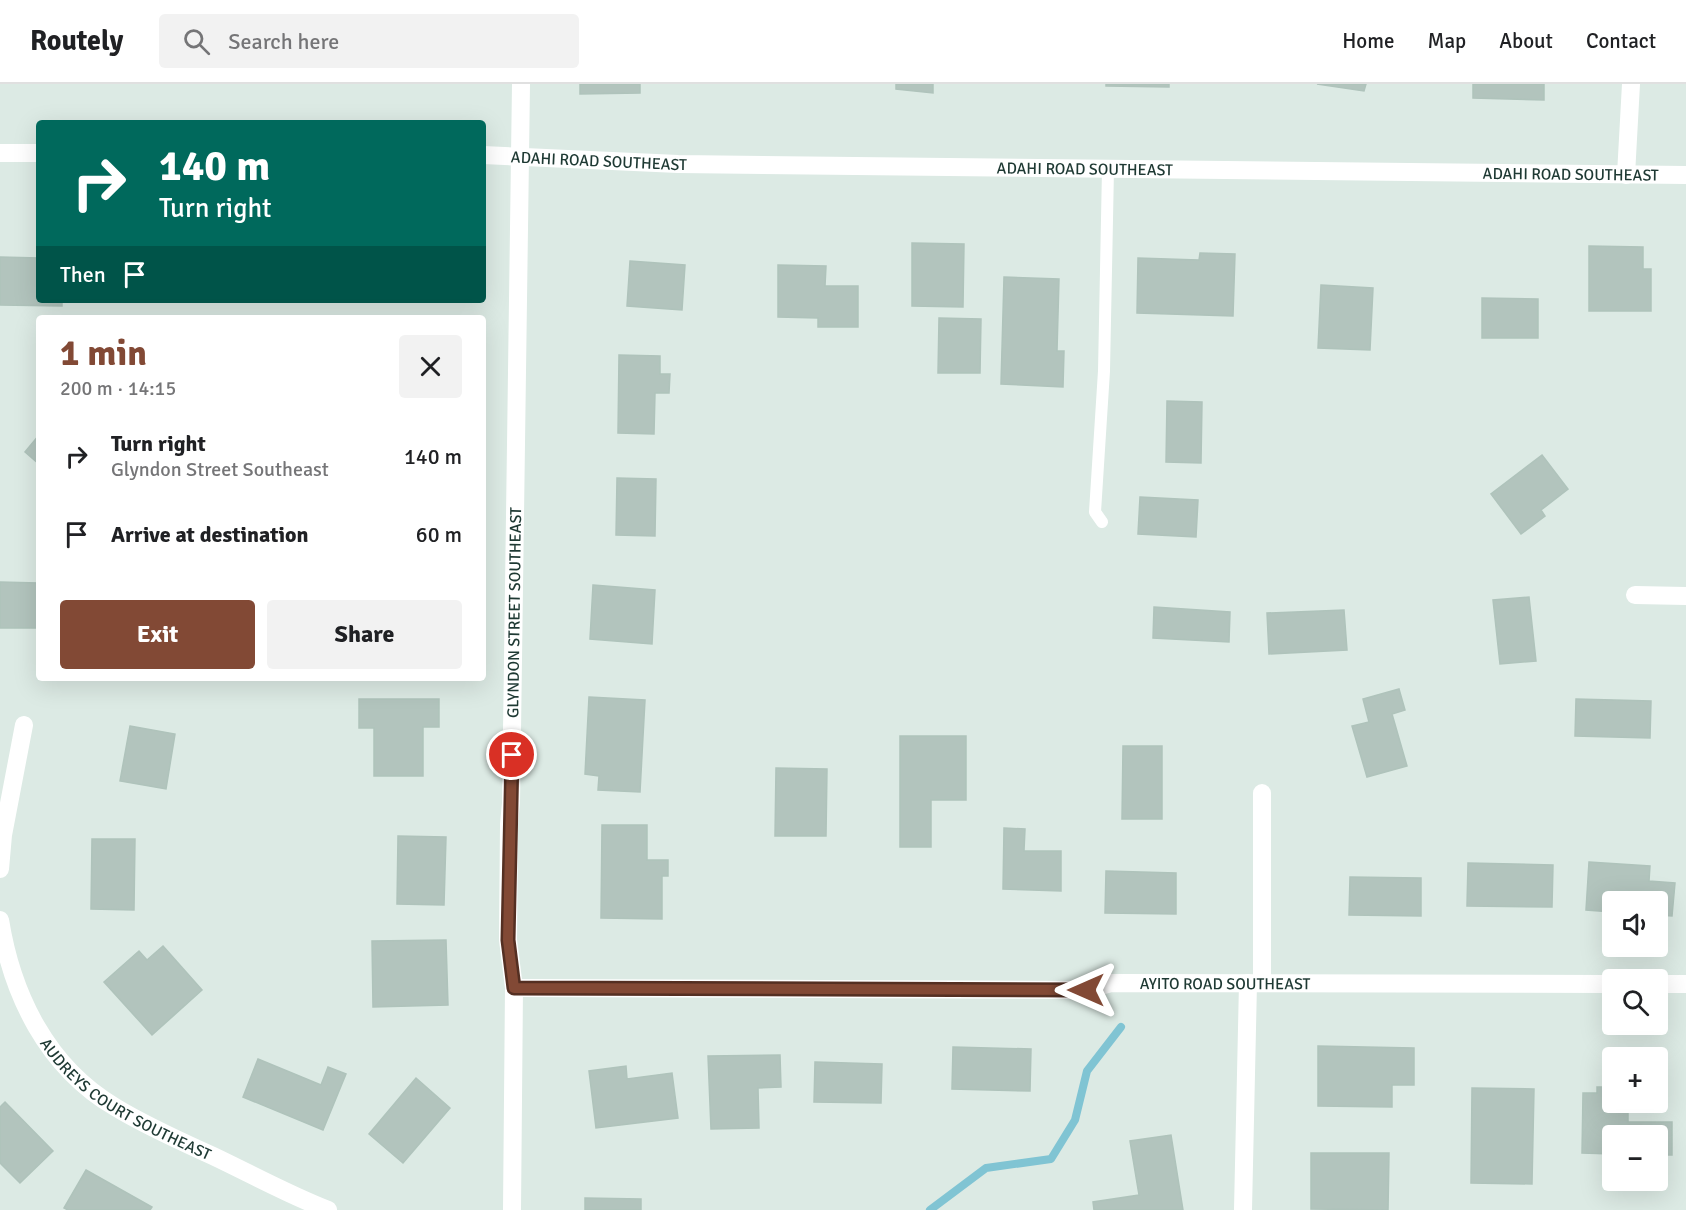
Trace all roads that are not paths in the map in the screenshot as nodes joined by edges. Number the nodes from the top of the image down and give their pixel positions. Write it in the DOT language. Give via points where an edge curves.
graph roads {
  1 [pos="520,84"];
  2 [pos="1631,84"];
  3 [pos="0,153"];
  4 [pos="36,153"];
  5 [pos="486,155"];
  6 [pos="519,155"];
  7 [pos="1108,169"];
  8 [pos="1626,175"];
  9 [pos="1686,175"];
  10 [pos="1102,522"];
  11 [pos="1635,595"];
  12 [pos="1686,596"];
  13 [pos="24,725"];
  14 [pos="1262,793"];
  15 [pos="0,869"];
  16 [pos="0,920"];
  17 [pos="1255,983"];
  18 [pos="1602,984"];
  19 [pos="1668,984"];
  20 [pos="1686,984"];
  21 [pos="514,988"];
  22 [pos="328,1210"];
  23 [pos="512,1210"];
  24 [pos="1243,1210"];
  1 -- 6 [label="street, GLYNDON STREET SOUTHEAST"];
  2 -- 8 [label="street"];
  3 -- 4 [label="street"];
  5 -- 6 [label="street, ADAHI ROAD SOUTHEAST"];
  6 -- 7 [label="street, ADAHI ROAD SOUTHEAST" via="678,164"];
  6 -- 21 [label="street, GLYNDON STREET SOUTHEAST" via="508,940"];
  7 -- 8 [label="street, ADAHI ROAD SOUTHEAST"];
  7 -- 10 [label="lane" via="1104,371 1095,512"];
  8 -- 9 [label="street, ADAHI ROAD SOUTHEAST"];
  11 -- 12 [label="street"];
  13 -- 15 [label="street"];
  14 -- 17 [label="street"];
  16 -- 22 [label="street, AUDREYS COURT SOUTHEAST" via="5,950 32,1021 53,1052 83,1084 114,1107"];
  17 -- 18 [label="street, AYITO ROAD SOUTHEAST"];
  17 -- 21 [label="street, AYITO ROAD SOUTHEAST" via="1111,983 1086,990"];
  17 -- 24 [label="street"];
  19 -- 20 [label="street"];
  21 -- 23 [label="street, GLYNDON STREET SOUTHEAST"];
}
